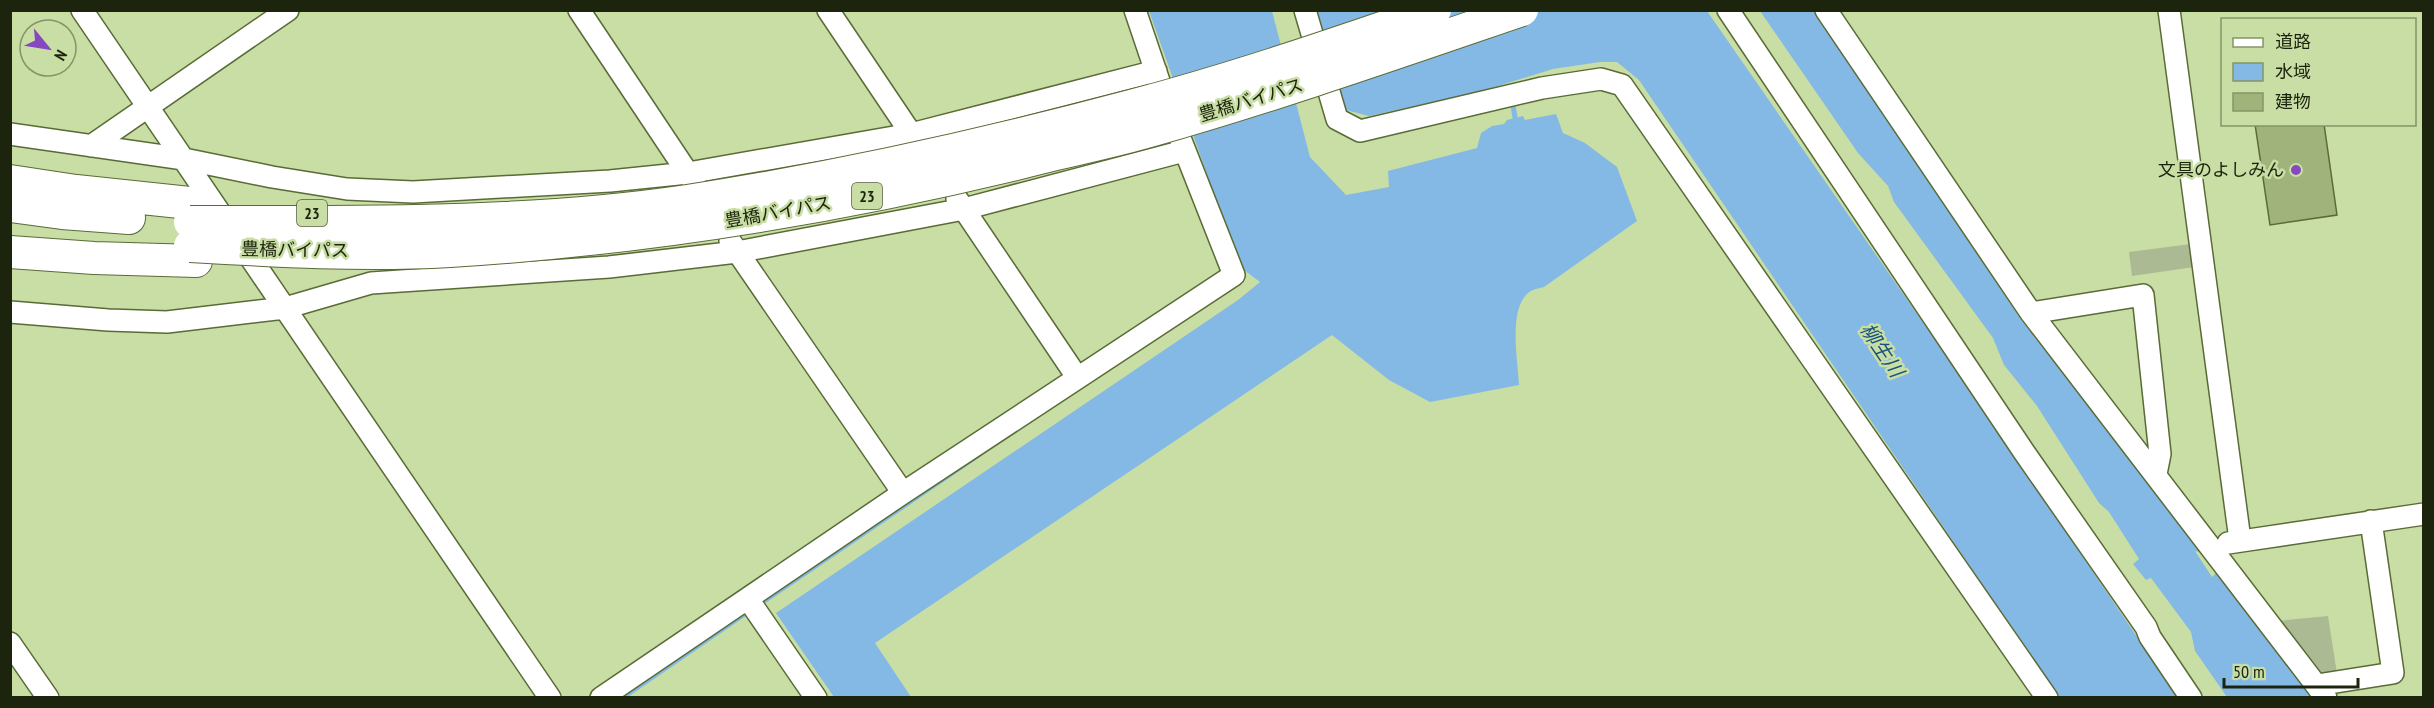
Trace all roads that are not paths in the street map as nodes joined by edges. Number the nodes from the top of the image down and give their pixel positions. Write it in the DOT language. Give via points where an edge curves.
graph roads {
  1 [pos="82,10"];
  2 [pos="288,10"];
  3 [pos="579,10"];
  4 [pos="828,10"];
  5 [pos="1135,10"];
  6 [pos="1305,10"];
  7 [pos="1436,10"];
  8 [pos="1522,10"];
  9 [pos="1728,10"];
  10 [pos="1826,10"];
  11 [pos="2169,10"];
  12 [pos="1156,71"];
  13 [pos="148,106"];
  14 [pos="10,134"];
  15 [pos="911,134"];
  16 [pos="91,146"];
  17 [pos="1184,151"];
  18 [pos="184,159"];
  19 [pos="688,173"];
  20 [pos="10,182"];
  21 [pos="10,206"];
  22 [pos="964,209"];
  23 [pos="10,231"];
  24 [pos="194,233"];
  25 [pos="10,252"];
  26 [pos="737,252"];
  27 [pos="285,308"];
  28 [pos="10,312"];
  29 [pos="2031,313"];
  30 [pos="1077,377"];
  31 [pos="2156,474"];
  32 [pos="903,493"];
  33 [pos="2424,514"];
  34 [pos="2371,521"];
  35 [pos="2240,540"];
  36 [pos="2209,547"];
  37 [pos="753,606"];
  38 [pos="10,642"];
  39 [pos="2322,691"];
  40 [pos="48,698"];
  41 [pos="550,698"];
  42 [pos="601,698"];
  43 [pos="816,698"];
  44 [pos="2047,698"];
  45 [pos="2191,698"];
  1 -- 13 [label="street"];
  2 -- 13 [label="street"];
  3 -- 19 [label="street"];
  4 -- 15 [label="street"];
  5 -- 12 [label="street"];
  6 -- 44 [label="street" via="1337,119 1360,131 1523,93 1601,80 1622,85"];
  7 -- 24 [label="highway, 豊橋バイパス / 23, bridge" via="1133,106 903,163 686,201 532,217"];
  8 -- 24 [label="highway, 豊橋バイパス / 23, bridge" via="1149,131 932,184 713,225 446,251 265,251"];
  9 -- 45 [label="street"];
  10 -- 29 [label="street"];
  11 -- 35 [label="street"];
  12 -- 15 [label="street"];
  12 -- 17 [label="street"];
  13 -- 16 [label="street"];
  13 -- 18 [label="street"];
  14 -- 16 [label="street"];
  15 -- 19 [label="street"];
  15 -- 22 [label="street"];
  16 -- 18 [label="street"];
  17 -- 22 [label="street"];
  17 -- 30 [label="street" via="1234,275"];
  18 -- 19 [label="street" via="272,177 380,192 610,181"];
  18 -- 27 [label="street"];
  19 -- 26 [label="street"];
  20 -- 24 [label="highway, 23" via="76,191"];
  21 -- 24 [label="highway, 豊橋バイパス / 23"];
  22 -- 26 [label="street"];
  22 -- 30 [label="street"];
  23 -- 24 [label="highway, 豊橋バイパス / 23"];
  24 -- 25 [label="highway, 23" via="94,258"];
  26 -- 27 [label="street" via="609,267 371,283"];
  26 -- 32 [label="street"];
  27 -- 28 [label="street" via="167,322"];
  27 -- 41 [label="street"];
  29 -- 31 [label="street"];
  29 -- 31 [label="street" via="2142,295 2160,454"];
  30 -- 32 [label="street"];
  31 -- 36 [label="street"];
  32 -- 37 [label="street"];
  33 -- 34 [label="street"];
  34 -- 35 [label="street"];
  34 -- 39 [label="street" via="2392,673"];
  35 -- 36 [label="street"];
  36 -- 39 [label="street"];
  37 -- 42 [label="street"];
  37 -- 43 [label="street"];
  38 -- 40 [label="street"];
}
